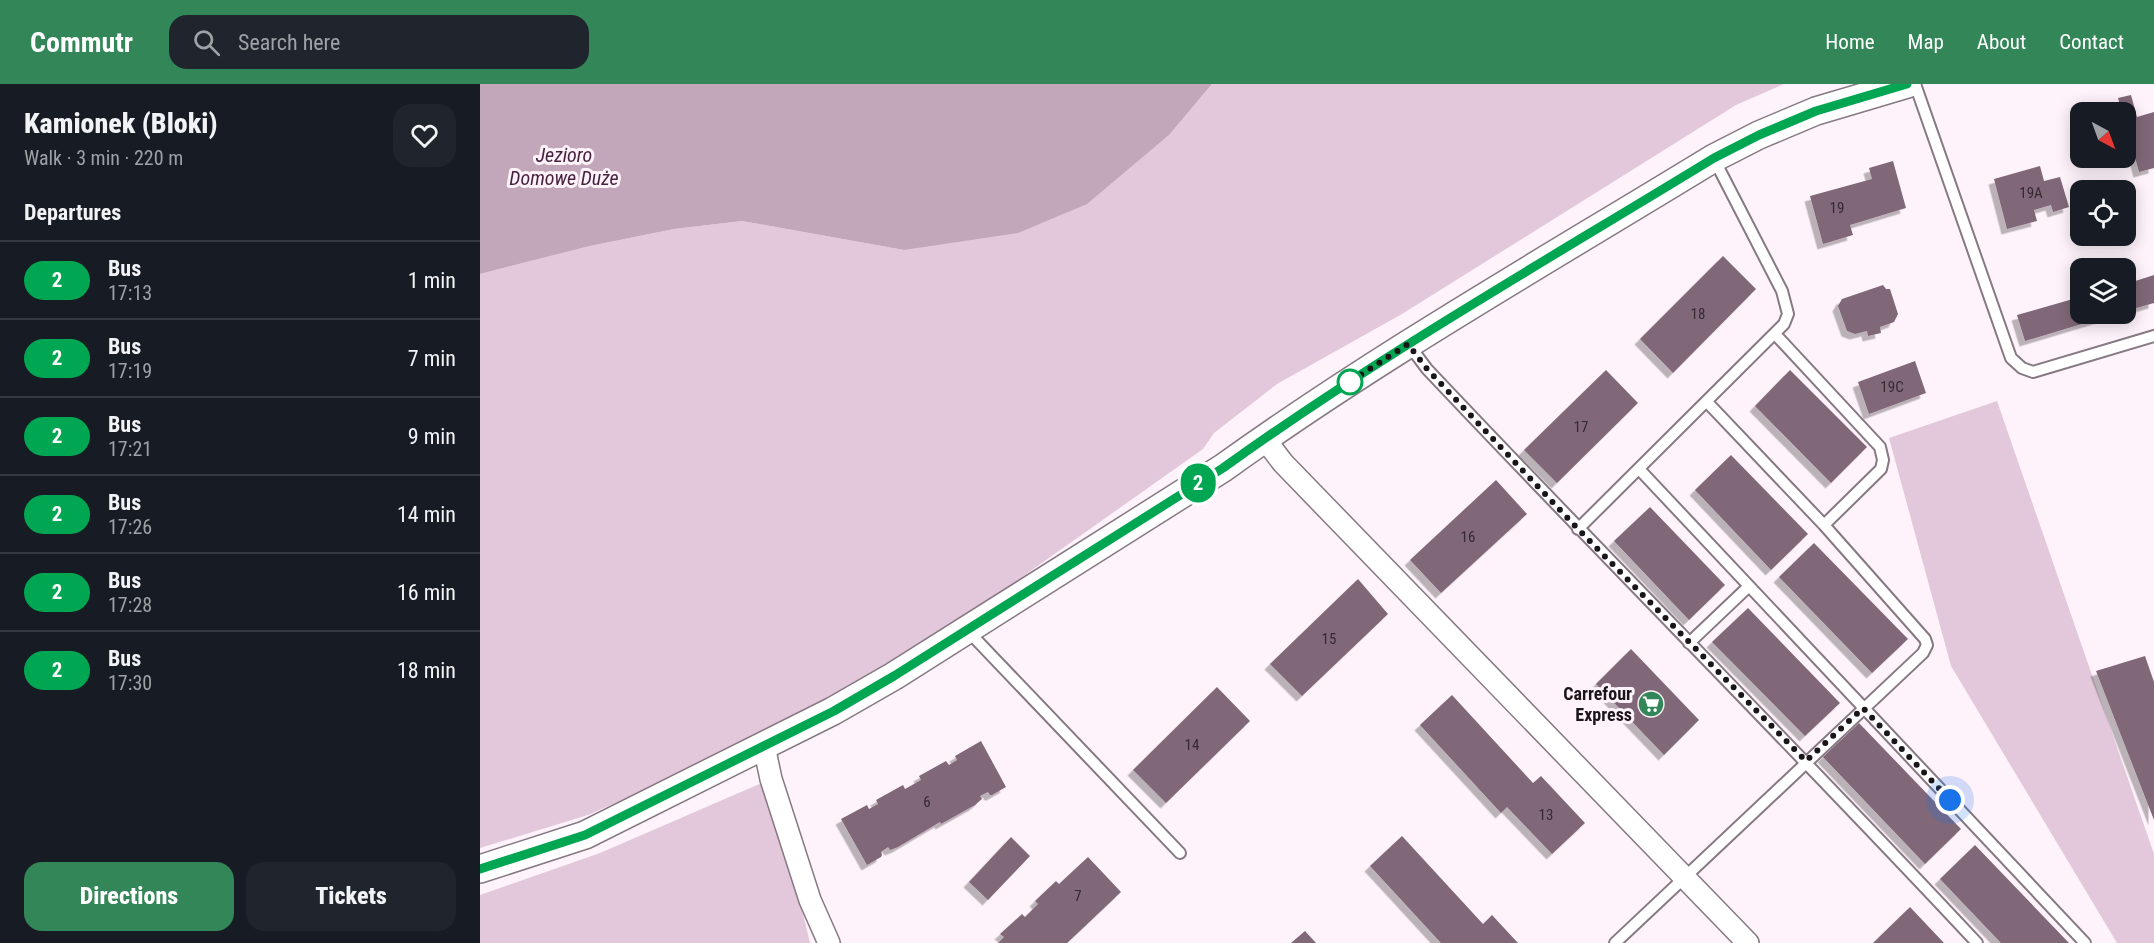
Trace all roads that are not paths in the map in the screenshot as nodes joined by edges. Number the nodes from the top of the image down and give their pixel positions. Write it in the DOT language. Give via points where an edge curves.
graph roads {
  1 [pos="1907,84"];
  2 [pos="1915,84"];
  3 [pos="1714,158"];
  4 [pos="1775,334"];
  5 [pos="2154,336"];
  6 [pos="1408,344"];
  7 [pos="1707,402"];
  8 [pos="1264,438"];
  9 [pos="1639,469"];
  10 [pos="1824,525"];
  11 [pos="1578,529"];
  12 [pos="1749,586"];
  13 [pos="966,630"];
  14 [pos="1689,643"];
  15 [pos="1863,708"];
  16 [pos="764,746"];
  17 [pos="1806,761"];
  18 [pos="1180,853"];
  19 [pos="480,869"];
  20 [pos="1684,877"];
  21 [pos="829,943"];
  22 [pos="1615,943"];
  23 [pos="1748,943"];
  24 [pos="1977,943"];
  25 [pos="2085,943"];
  1 -- 3 [label="street" via="1816,111"];
  2 -- 5 [label="lane" via="2012,358 2033,372"];
  3 -- 4 [label="lane" via="1782,291 1788,314"];
  3 -- 6 [label="street"];
  4 -- 7 [label="lane"];
  4 -- 10 [label="lane" via="1880,447 1881,469"];
  6 -- 8 [label="street"];
  6 -- 11 [label="lane"];
  7 -- 9 [label="lane"];
  7 -- 10 [label="lane"];
  8 -- 13 [label="street" via="1223,468"];
  8 -- 20 [label="street" via="1283,463"];
  9 -- 11 [label="lane"];
  9 -- 12 [label="lane"];
  10 -- 15 [label="lane" via="1927,645"];
  11 -- 14 [label="lane"];
  12 -- 14 [label="lane"];
  12 -- 15 [label="lane"];
  13 -- 16 [label="street" via="834,711"];
  13 -- 18 [label="lane"];
  14 -- 17 [label="lane"];
  15 -- 17 [label="lane"];
  15 -- 25 [label="lane"];
  16 -- 19 [label="street" via="585,835"];
  16 -- 21 [label="street" via="810,900"];
  17 -- 20 [label="lane"];
  17 -- 24 [label="lane"];
  20 -- 22 [label="lane"];
  20 -- 23 [label="street"];
}
